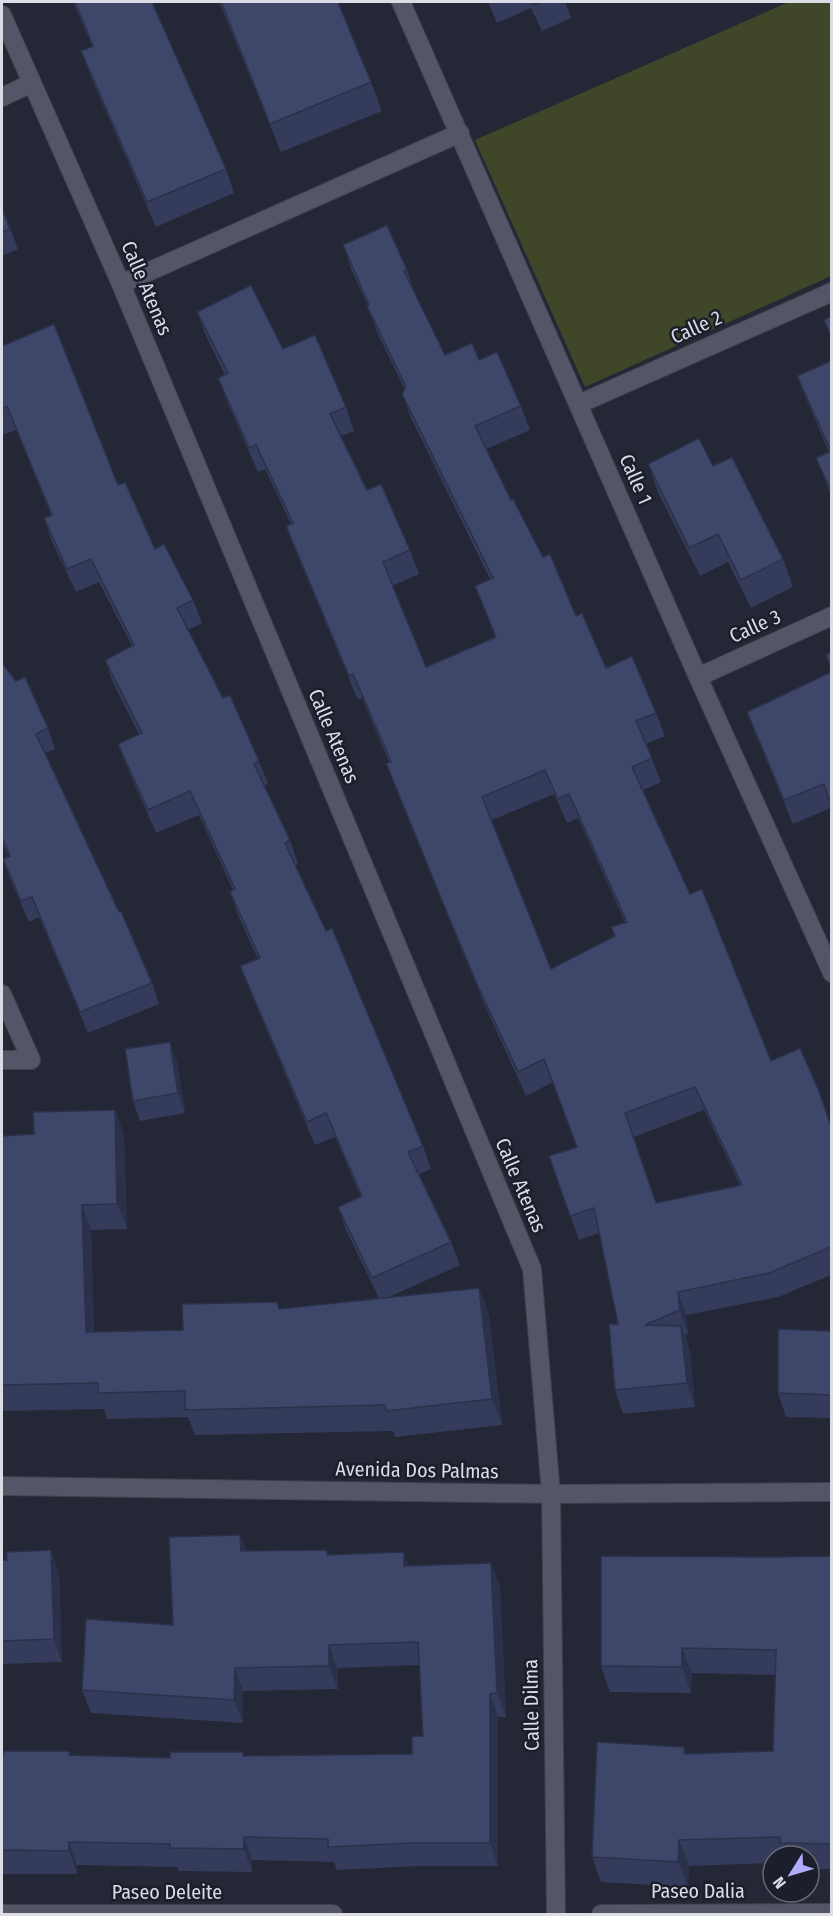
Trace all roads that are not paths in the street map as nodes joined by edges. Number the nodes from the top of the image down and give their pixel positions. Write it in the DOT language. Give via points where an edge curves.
graph roads {
  1 [pos="401,2"];
  2 [pos="2,15"];
  3 [pos="32,83"];
  4 [pos="2,97"];
  5 [pos="460,134"];
  6 [pos="121,284"];
  7 [pos="831,292"];
  8 [pos="579,404"];
  9 [pos="831,616"];
  10 [pos="698,676"];
  11 [pos="826,942"];
  12 [pos="831,973"];
  13 [pos="2,994"];
  14 [pos="2,1060"];
  15 [pos="2,1486"];
  16 [pos="831,1492"];
  17 [pos="551,1494"];
  18 [pos="831,1913"];
  19 [pos="2,1914"];
  20 [pos="333,1914"];
  21 [pos="556,1914"];
  22 [pos="601,1914"];
  1 -- 5 [label="street, Calle 1"];
  2 -- 3 [label="street, Calle Atenas"];
  3 -- 4 [label="street"];
  3 -- 6 [label="street, Calle Atenas"];
  5 -- 6 [label="street"];
  5 -- 8 [label="street, Calle 1"];
  6 -- 17 [label="street, Calle Atenas" via="532,1269"];
  7 -- 8 [label="street, Calle 2"];
  8 -- 10 [label="street, Calle 1"];
  9 -- 10 [label="street, Calle 3"];
  10 -- 11 [label="street, Calle 1"];
  11 -- 12 [label="street, Calle 1"];
  13 -- 14 [label="street" via="31,1060"];
  15 -- 17 [label="street, Avenida Dos Palmas"];
  16 -- 17 [label="street, Avenida Dos Palmas"];
  17 -- 21 [label="street, Calle Dilma"];
  18 -- 22 [label="street, Paseo Dalia"];
  19 -- 20 [label="street, Paseo Deleite"];
}
